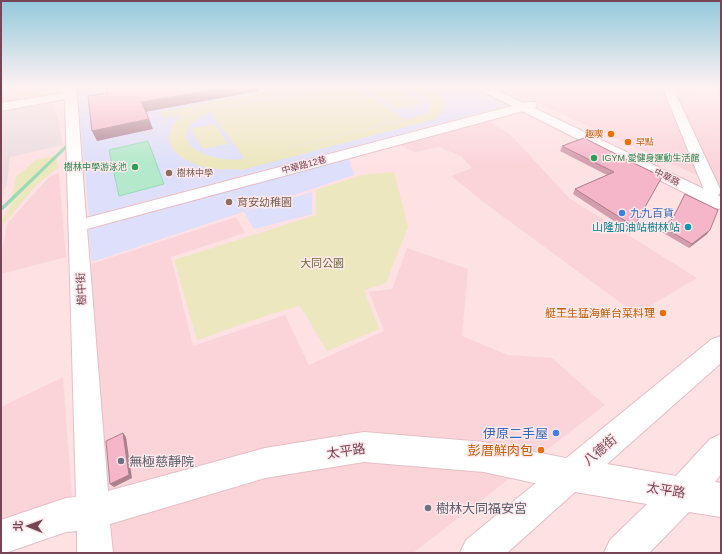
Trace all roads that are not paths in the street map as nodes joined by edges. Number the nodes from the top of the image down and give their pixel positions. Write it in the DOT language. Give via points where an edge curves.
graph roads {
  1 [pos="71,114"];
  2 [pos="498,114"];
  3 [pos="543,114"];
  4 [pos="678,114"];
  5 [pos="715,197"];
  6 [pos="78,226"];
  7 [pos="721,347"];
  8 [pos="721,450"];
  9 [pos="571,475"];
  10 [pos="683,493"];
  11 [pos="721,500"];
  12 [pos="93,512"];
  13 [pos="1,537"];
  14 [pos="95,553"];
  15 [pos="479,553"];
  16 [pos="623,553"];
  1 -- 6 [label="street, 樹中街"];
  2 -- 6 [label="street, 中華路12巷"];
  3 -- 5 [label="street, 中華路"];
  4 -- 5 [label="street"];
  6 -- 12 [label="street, 樹中街"];
  7 -- 9 [label="street, 八德街"];
  8 -- 10 [label="street"];
  9 -- 10 [label="street, 太平路"];
  9 -- 12 [label="street, 太平路" via="484,457 364,447 265,463"];
  9 -- 15 [label="street, 八德街"];
  10 -- 11 [label="street, 太平路"];
  10 -- 16 [label="street"];
  12 -- 13 [label="street, 太平路" via="66,515"];
  12 -- 14 [label="street, 樹中街"];
}
